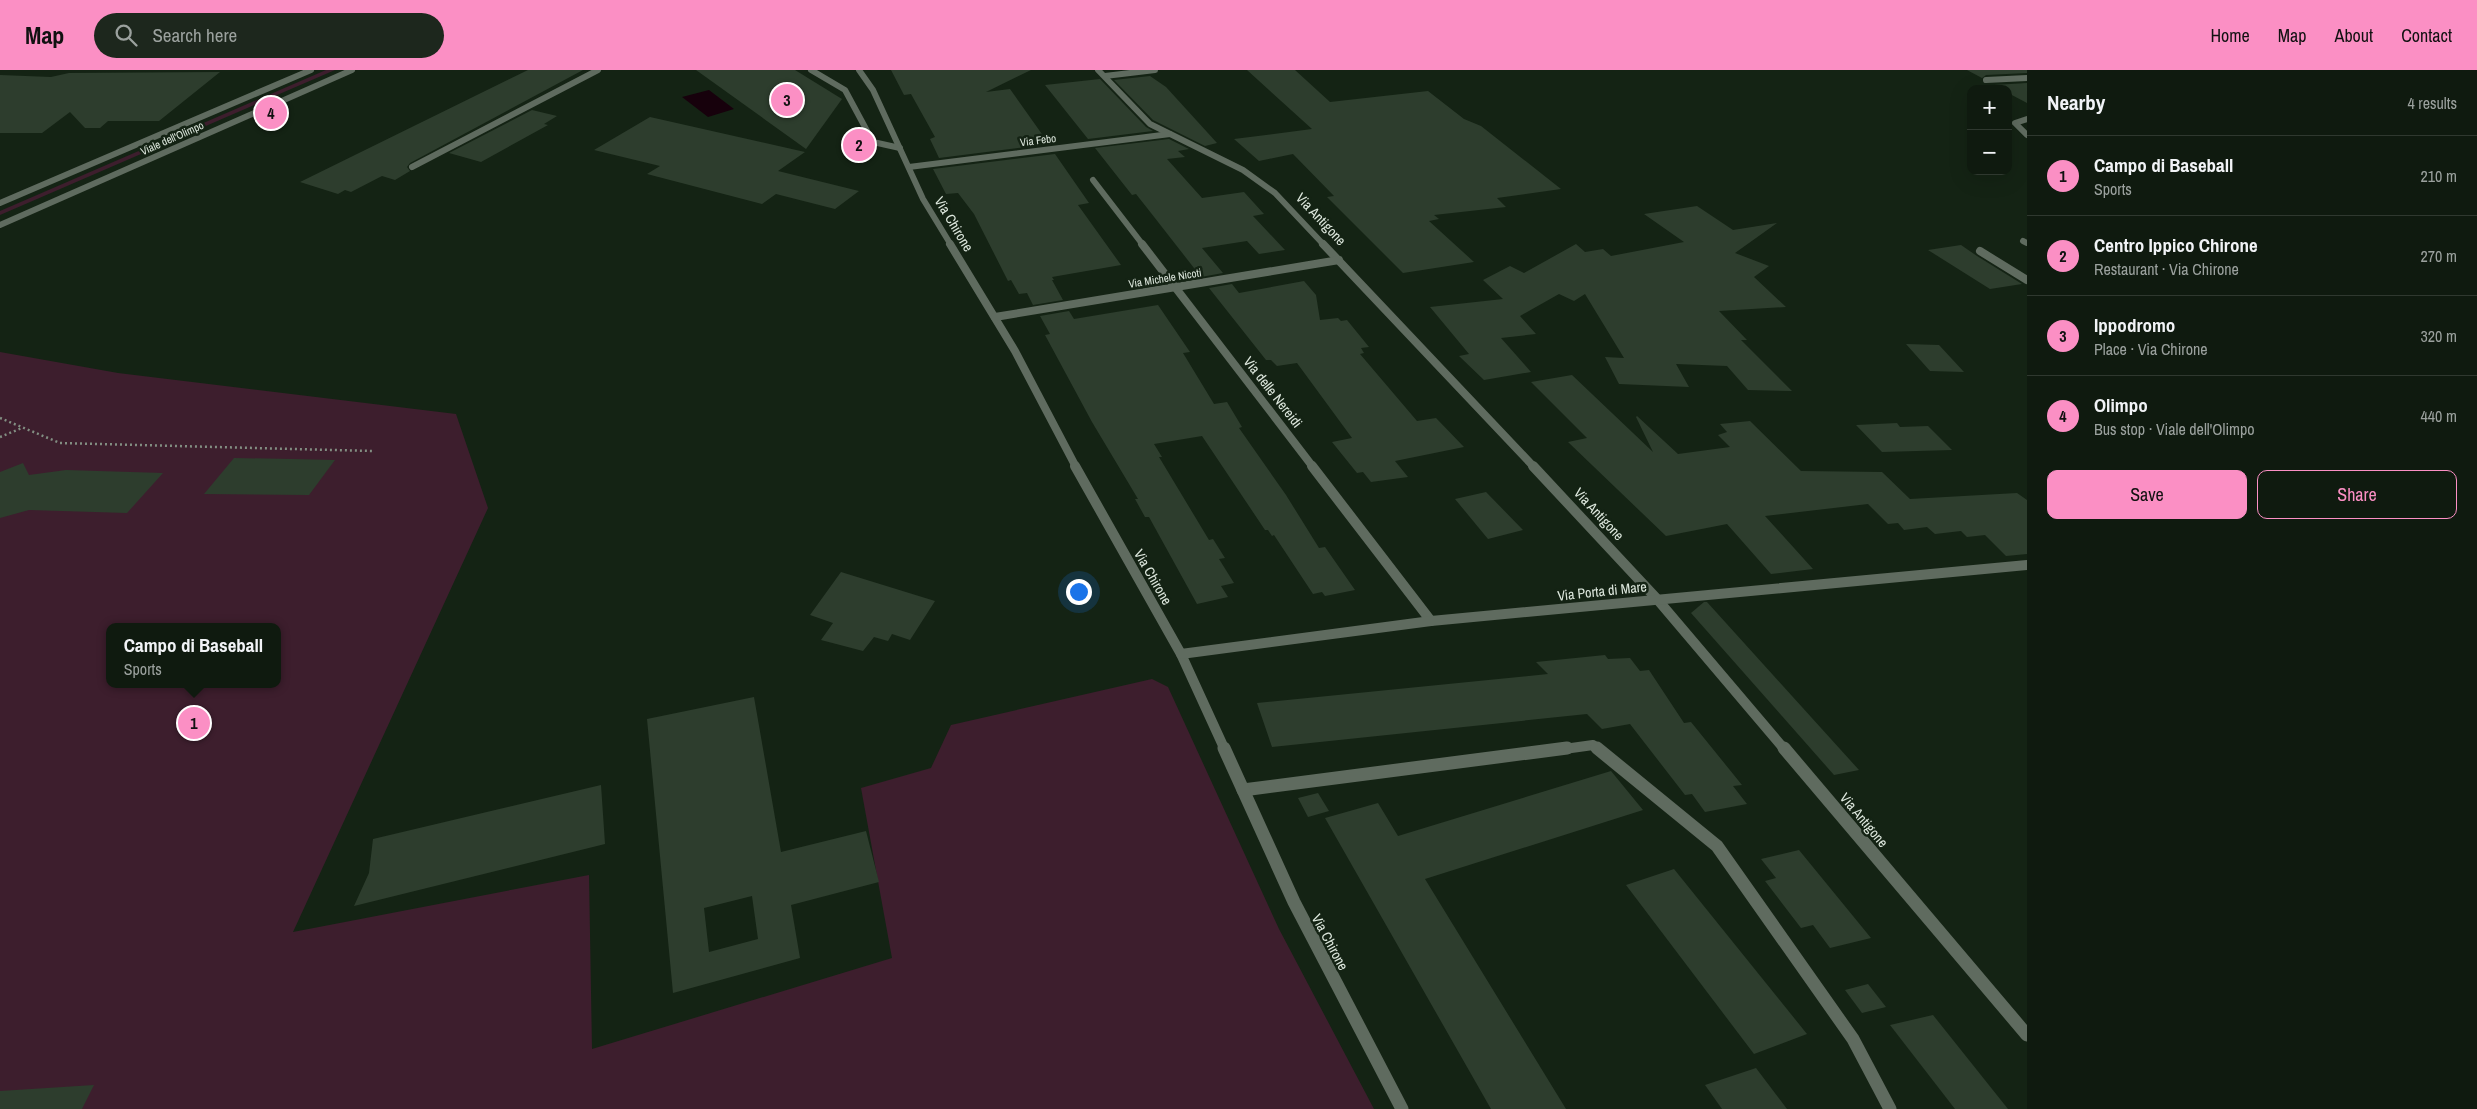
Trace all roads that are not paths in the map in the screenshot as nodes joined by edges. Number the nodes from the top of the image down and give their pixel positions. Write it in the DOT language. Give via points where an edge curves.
graph roads {
  1 [pos="311,70"];
  2 [pos="352,70"];
  3 [pos="598,70"];
  4 [pos="811,70"];
  5 [pos="859,70"];
  6 [pos="1098,70"];
  7 [pos="1155,70"];
  8 [pos="1105,76"];
  9 [pos="2027,78"];
  10 [pos="1986,80"];
  11 [pos="2027,119"];
  12 [pos="1170,134"];
  13 [pos="2027,135"];
  14 [pos="900,148"];
  15 [pos="412,167"];
  16 [pos="909,167"];
  17 [pos="1093,180"];
  18 [pos="0,203"];
  19 [pos="0,225"];
  20 [pos="1980,251"];
  21 [pos="1339,260"];
  22 [pos="2027,280"];
  23 [pos="1175,288"];
  24 [pos="995,317"];
  25 [pos="2027,565"];
  26 [pos="1656,599"];
  27 [pos="1431,621"];
  28 [pos="1182,654"];
  29 [pos="1243,790"];
  30 [pos="2027,1034"];
  31 [pos="1402,1109"];
  32 [pos="1890,1109"];
  1 -- 18 [label="street, Viale dell'Olimpo"];
  2 -- 19 [label="street, Viale dell'Olimpo"];
  3 -- 15 [label="street"];
  4 -- 14 [label="street" via="845,90 873,142"];
  5 -- 14 [label="street, Via Chirone" via="873,90"];
  6 -- 8 [label="street, Via Antigone"];
  7 -- 8 [label="street"];
  8 -- 12 [label="street, Via Antigone" via="1150,124"];
  9 -- 10 [label="street"];
  11 -- 13 [label="street" via="2015,123"];
  12 -- 16 [label="street, Via Febo"];
  12 -- 21 [label="street, Via Antigone" via="1243,170 1275,193"];
  14 -- 16 [label="street, Via Chirone"];
  16 -- 24 [label="street, Via Chirone" via="923,198"];
  17 -- 23 [label="street, Via delle Nereidi"];
  20 -- 22 [label="street"];
  21 -- 23 [label="street, Via Michele Nicoti"];
  21 -- 26 [label="street, Via Antigone"];
  23 -- 24 [label="street, Via Michele Nicoti"];
  23 -- 27 [label="street, Via delle Nereidi"];
  24 -- 28 [label="street, Via Chirone" via="1064,448"];
  25 -- 26 [label="street, Via Porta di Mare"];
  26 -- 27 [label="street, Via Porta di Mare"];
  26 -- 30 [label="street, Via Antigone"];
  27 -- 28 [label="street, Via Porta di Mare"];
  28 -- 29 [label="street, Via Chirone"];
  29 -- 31 [label="street, Via Chirone" via="1294,902"];
  29 -- 32 [label="street" via="1594,745 1718,846 1852,1038"];
}
